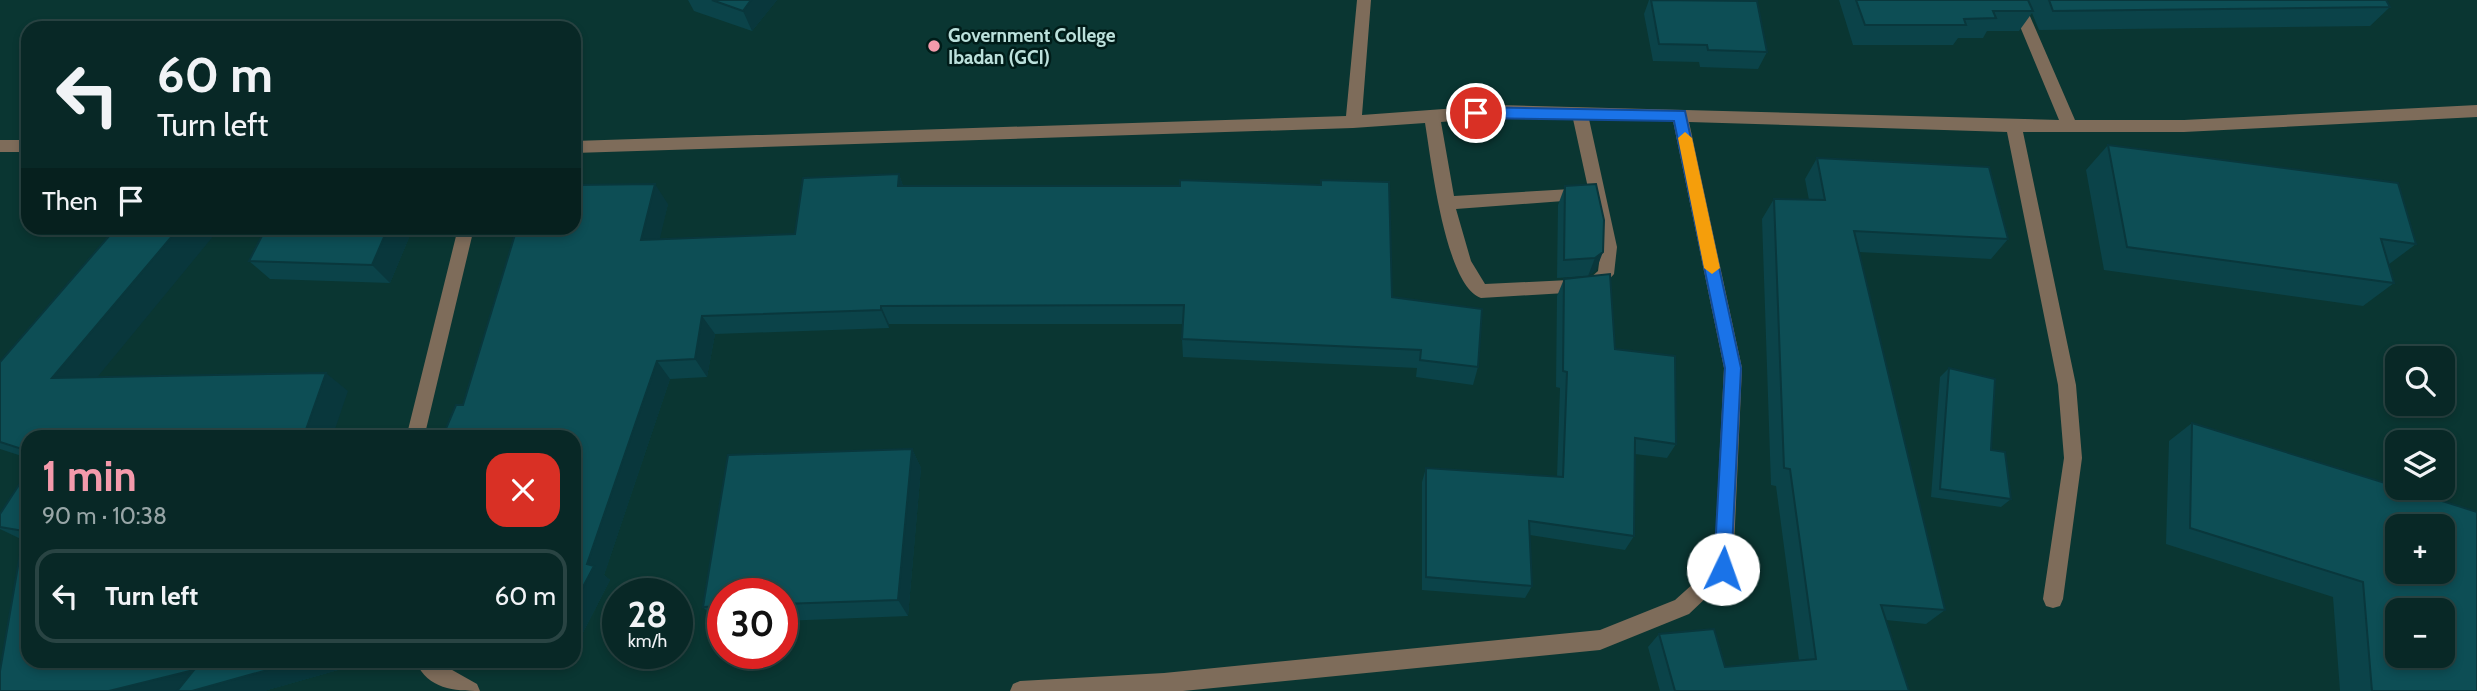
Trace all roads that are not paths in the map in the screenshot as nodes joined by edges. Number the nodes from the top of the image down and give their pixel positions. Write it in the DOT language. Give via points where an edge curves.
graph roads {
  1 [pos="1364,0"];
  2 [pos="2016,0"];
  3 [pos="2477,111"];
  4 [pos="1580,113"];
  5 [pos="1680,115"];
  6 [pos="1432,116"];
  7 [pos="1353,122"];
  8 [pos="2014,125"];
  9 [pos="2069,125"];
  10 [pos="0,146"];
  11 [pos="21,146"];
  12 [pos="581,147"];
  13 [pos="1598,193"];
  14 [pos="1448,203"];
  15 [pos="464,235"];
  16 [pos="417,430"];
  17 [pos="2053,599"];
  18 [pos="430,668"];
  19 [pos="470,691"];
  20 [pos="1020,691"];
  1 -- 7 [label="street"];
  2 -- 9 [label="street"];
  3 -- 9 [label="street" via="2185,126"];
  4 -- 5 [label="street"];
  4 -- 6 [label="street" via="1498,111"];
  4 -- 13 [label="street"];
  5 -- 8 [label="street"];
  5 -- 20 [label="street" via="1733,368 1723,569 1682,607 1600,640 1164,683"];
  6 -- 7 [label="street"];
  6 -- 14 [label="street"];
  7 -- 12 [label="street"];
  8 -- 9 [label="street"];
  8 -- 17 [label="street" via="2067,385 2073,458"];
  10 -- 11 [label="street"];
  13 -- 14 [label="street"];
  13 -- 14 [label="street" via="1609,262 1601,282 1593,286 1481,291 1461,262"];
  15 -- 16 [label="street"];
  18 -- 19 [label="street"];
}
